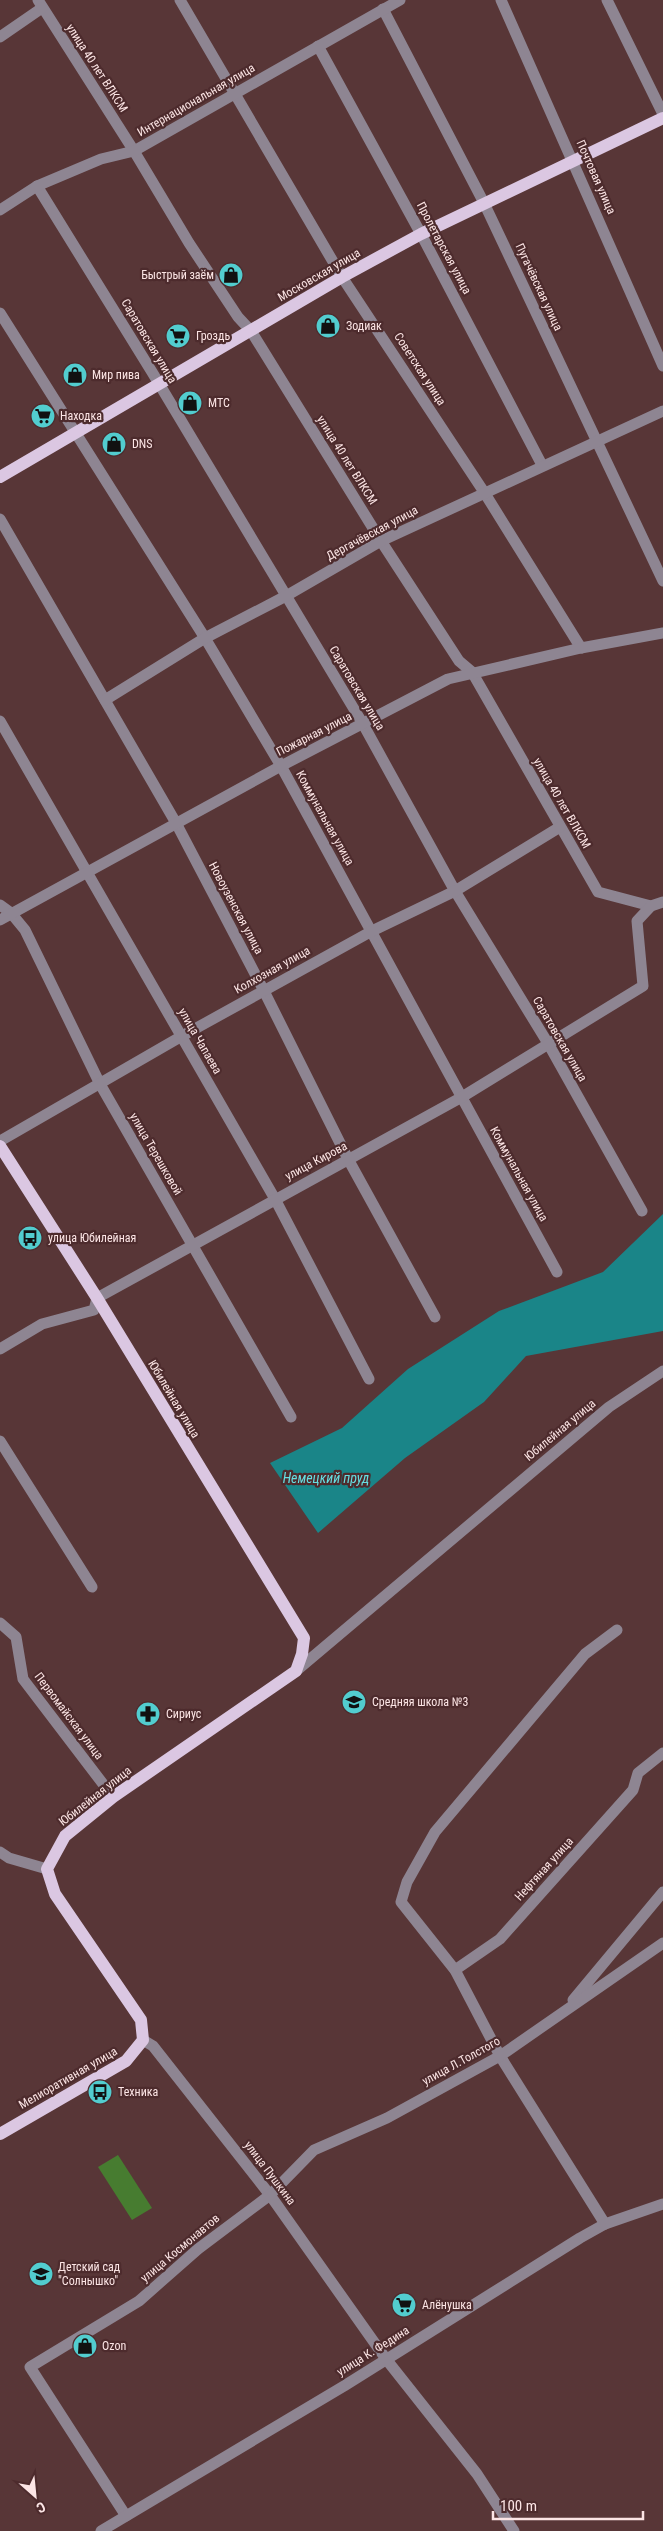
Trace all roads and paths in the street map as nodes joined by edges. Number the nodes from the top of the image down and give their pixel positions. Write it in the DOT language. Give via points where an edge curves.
graph roads {
  1 [pos="180,0"];
  2 [pos="400,0"];
  3 [pos="501,0"];
  4 [pos="606,0"];
  5 [pos="40,4"];
  6 [pos="383,9"];
  7 [pos="0,37"];
  8 [pos="318,46"];
  9 [pos="235,94"];
  10 [pos="663,114"];
  11 [pos="663,118"];
  12 [pos="134,151"];
  13 [pos="574,161"];
  14 [pos="37,186"];
  15 [pos="484,203"];
  16 [pos="0,210"];
  17 [pos="421,234"];
  18 [pos="342,277"];
  19 [pos="0,313"];
  20 [pos="251,331"];
  21 [pos="663,366"];
  22 [pos="159,386"];
  23 [pos="663,411"];
  24 [pos="77,433"];
  25 [pos="596,440"];
  26 [pos="542,465"];
  27 [pos="0,477"];
  28 [pos="484,492"];
  29 [pos="0,519"];
  30 [pos="381,541"];
  31 [pos="663,581"];
  32 [pos="286,596"];
  33 [pos="663,633"];
  34 [pos="205,638"];
  35 [pos="581,648"];
  36 [pos="472,672"];
  37 [pos="105,700"];
  38 [pos="0,721"];
  39 [pos="363,724"];
  40 [pos="281,766"];
  41 [pos="176,823"];
  42 [pos="560,827"];
  43 [pos="88,871"];
  44 [pos="455,891"];
  45 [pos="663,902"];
  46 [pos="0,905"];
  47 [pos="651,906"];
  48 [pos="11,913"];
  49 [pos="0,920"];
  50 [pos="372,931"];
  51 [pos="264,991"];
  52 [pos="182,1036"];
  53 [pos="549,1045"];
  54 [pos="100,1084"];
  55 [pos="462,1097"];
  56 [pos="0,1141"];
  57 [pos="0,1146"];
  58 [pos="348,1159"];
  59 [pos="274,1199"];
  60 [pos="642,1211"];
  61 [pos="193,1245"];
  62 [pos="557,1272"];
  63 [pos="97,1298"];
  64 [pos="435,1317"];
  65 [pos="0,1349"];
  66 [pos="663,1372"];
  67 [pos="369,1379"];
  68 [pos="291,1417"];
  69 [pos="0,1441"];
  70 [pos="92,1587"];
  71 [pos="0,1623"];
  72 [pos="617,1630"];
  73 [pos="296,1671"];
  74 [pos="663,1753"];
  75 [pos="112,1797"];
  76 [pos="0,1852"];
  77 [pos="47,1869"];
  78 [pos="663,1892"];
  79 [pos="663,1943"];
  80 [pos="455,1970"];
  81 [pos="563,2012"];
  82 [pos="143,2040"];
  83 [pos="500,2056"];
  84 [pos="0,2134"];
  85 [pos="270,2195"];
  86 [pos="663,2204"];
  87 [pos="605,2224"];
  88 [pos="386,2359"];
  89 [pos="126,2516"];
  90 [pos="101,2531"];
  91 [pos="514,2531"];
  1 -- 9 [label="street, Советская улица"];
  2 -- 6 [label="street, Интернациональная улица"];
  3 -- 13 [label="street, Почтовая улица"];
  4 -- 10 [label="street"];
  5 -- 7 [label="street"];
  5 -- 12 [label="street, улица 40 лет ВЛКСМ"];
  6 -- 8 [label="street, Интернациональная улица"];
  6 -- 15 [label="street, Пугачёвская улица"];
  8 -- 9 [label="street, Интернациональная улица"];
  8 -- 17 [label="street, Пролетарская улица"];
  9 -- 12 [label="street, Интернациональная улица"];
  9 -- 18 [label="street, Советская улица"];
  11 -- 13 [label="main road, Московская улица"];
  12 -- 14 [label="street, Интернациональная улица" via="101,159"];
  12 -- 20 [label="street, улица 40 лет ВЛКСМ" via="189,243 238,317"];
  13 -- 15 [label="main road, Московская улица"];
  13 -- 21 [label="street, Почтовая улица"];
  14 -- 16 [label="street, Интернациональная улица"];
  14 -- 22 [label="street, Саратовская улица"];
  15 -- 17 [label="main road, Московская улица"];
  15 -- 25 [label="street, Пугачёвская улица"];
  17 -- 18 [label="main road, Московская улица"];
  17 -- 26 [label="street, Пролетарская улица"];
  18 -- 20 [label="main road, Московская улица"];
  18 -- 28 [label="street, Советская улица"];
  19 -- 24 [label="street, Коммунальная улица"];
  20 -- 22 [label="main road, Московская улица"];
  20 -- 30 [label="street, улица 40 лет ВЛКСМ"];
  22 -- 24 [label="main road, Московская улица"];
  22 -- 32 [label="street, Саратовская улица"];
  23 -- 25 [label="street, Дергачёвская улица"];
  24 -- 27 [label="main road, Московская улица"];
  24 -- 34 [label="street, Коммунальная улица"];
  25 -- 26 [label="street, Дергачёвская улица"];
  25 -- 31 [label="street, Пугачёвская улица"];
  26 -- 28 [label="street, Дергачёвская улица"];
  28 -- 30 [label="street, Дергачёвская улица"];
  28 -- 35 [label="street, Советская улица"];
  29 -- 37 [label="street, Новоузенская улица"];
  30 -- 32 [label="street, Дергачёвская улица"];
  30 -- 36 [label="street, улица 40 лет ВЛКСМ" via="459,661"];
  32 -- 34 [label="street, Дергачёвская улица"];
  32 -- 39 [label="street, Саратовская улица"];
  33 -- 35 [label="street, Пожарная улица"];
  34 -- 37 [label="street, Дергачёвская улица"];
  34 -- 40 [label="street, Коммунальная улица"];
  35 -- 36 [label="street, Пожарная улица"];
  36 -- 39 [label="street, Пожарная улица" via="448,679"];
  36 -- 42 [label="street, улица 40 лет ВЛКСМ"];
  37 -- 41 [label="street, Новоузенская улица"];
  38 -- 43 [label="street, улица Чапаева"];
  39 -- 40 [label="street, Пожарная улица"];
  39 -- 44 [label="street, Саратовская улица"];
  40 -- 41 [label="street, Пожарная улица"];
  40 -- 50 [label="street, Коммунальная улица"];
  41 -- 43 [label="street, Пожарная улица"];
  41 -- 51 [label="street, Новоузенская улица"];
  42 -- 44 [label="street, Колхозная улица"];
  42 -- 47 [label="street, улица 40 лет ВЛКСМ" via="598,892"];
  43 -- 48 [label="street, Пожарная улица"];
  43 -- 52 [label="street, улица Чапаева"];
  44 -- 50 [label="street, Колхозная улица"];
  44 -- 53 [label="street, Саратовская улица"];
  45 -- 47 [label="street"];
  46 -- 48 [label="street, улица Терешковой"];
  47 -- 53 [label="street, улица Кирова" via="637,921 644,986"];
  48 -- 49 [label="street, Пожарная улица"];
  48 -- 54 [label="street, улица Терешковой" via="25,930"];
  50 -- 51 [label="street, Колхозная улица"];
  50 -- 55 [label="street, Коммунальная улица"];
  51 -- 52 [label="street, Колхозная улица"];
  51 -- 58 [label="street, Новоузенская улица"];
  52 -- 54 [label="street, Колхозная улица"];
  52 -- 59 [label="street, улица Чапаева"];
  53 -- 55 [label="street, улица Кирова"];
  53 -- 60 [label="street, Саратовская улица"];
  54 -- 56 [label="street, Колхозная улица"];
  54 -- 61 [label="street, улица Терешковой"];
  55 -- 58 [label="street, улица Кирова"];
  55 -- 62 [label="street, Коммунальная улица"];
  57 -- 63 [label="main road, Юбилейная улица"];
  58 -- 59 [label="street, улица Кирова"];
  58 -- 64 [label="street, Новоузенская улица"];
  59 -- 61 [label="street, улица Кирова"];
  59 -- 67 [label="street, улица Чапаева"];
  61 -- 63 [label="street, улица Кирова"];
  61 -- 68 [label="street, улица Терешковой"];
  63 -- 65 [label="street, улица Кирова" via="94,1310 42,1324"];
  63 -- 73 [label="main road, Юбилейная улица" via="304,1638"];
  66 -- 73 [label="street, Юбилейная улица" via="609,1407"];
  69 -- 70 [label="street"];
  71 -- 75 [label="street, Первомайская улица" via="16,1637 23,1679"];
  72 -- 80 [label="street" via="585,1654 435,1832 407,1882 401,1902"];
  73 -- 75 [label="main road, Юбилейная улица"];
  74 -- 80 [label="street, Нефтяная улица" via="638,1773 633,1790 500,1939"];
  75 -- 77 [label="main road, Юбилейная улица" via="65,1836"];
  76 -- 77 [label="street" via="8,1858"];
  77 -- 82 [label="main road" via="55,1894 141,2020"];
  78 -- 81 [label="street"];
  79 -- 81 [label="street, улица Л.Толстого"];
  80 -- 83 [label="street"];
  81 -- 83 [label="street, улица Л.Толстого"];
  82 -- 84 [label="main road, Мелиоративная улица" via="126,2061"];
  82 -- 85 [label="street, улица Пушкина" via="153,2046"];
  83 -- 85 [label="street, улица Л.Толстого" via="387,2118 314,2150"];
  83 -- 87 [label="street"];
  85 -- 88 [label="street, улица Пушкина"];
  85 -- 89 [label="street, улица Космонавтов" via="198,2249 139,2301 30,2367"];
  86 -- 87 [label="street, улица К. Федина"];
  87 -- 88 [label="street, улица К. Федина"];
  88 -- 89 [label="street, улица К. Федина"];
  88 -- 91 [label="street, улица Пушкина" via="477,2474"];
  89 -- 90 [label="street, улица К. Федина"];
}
